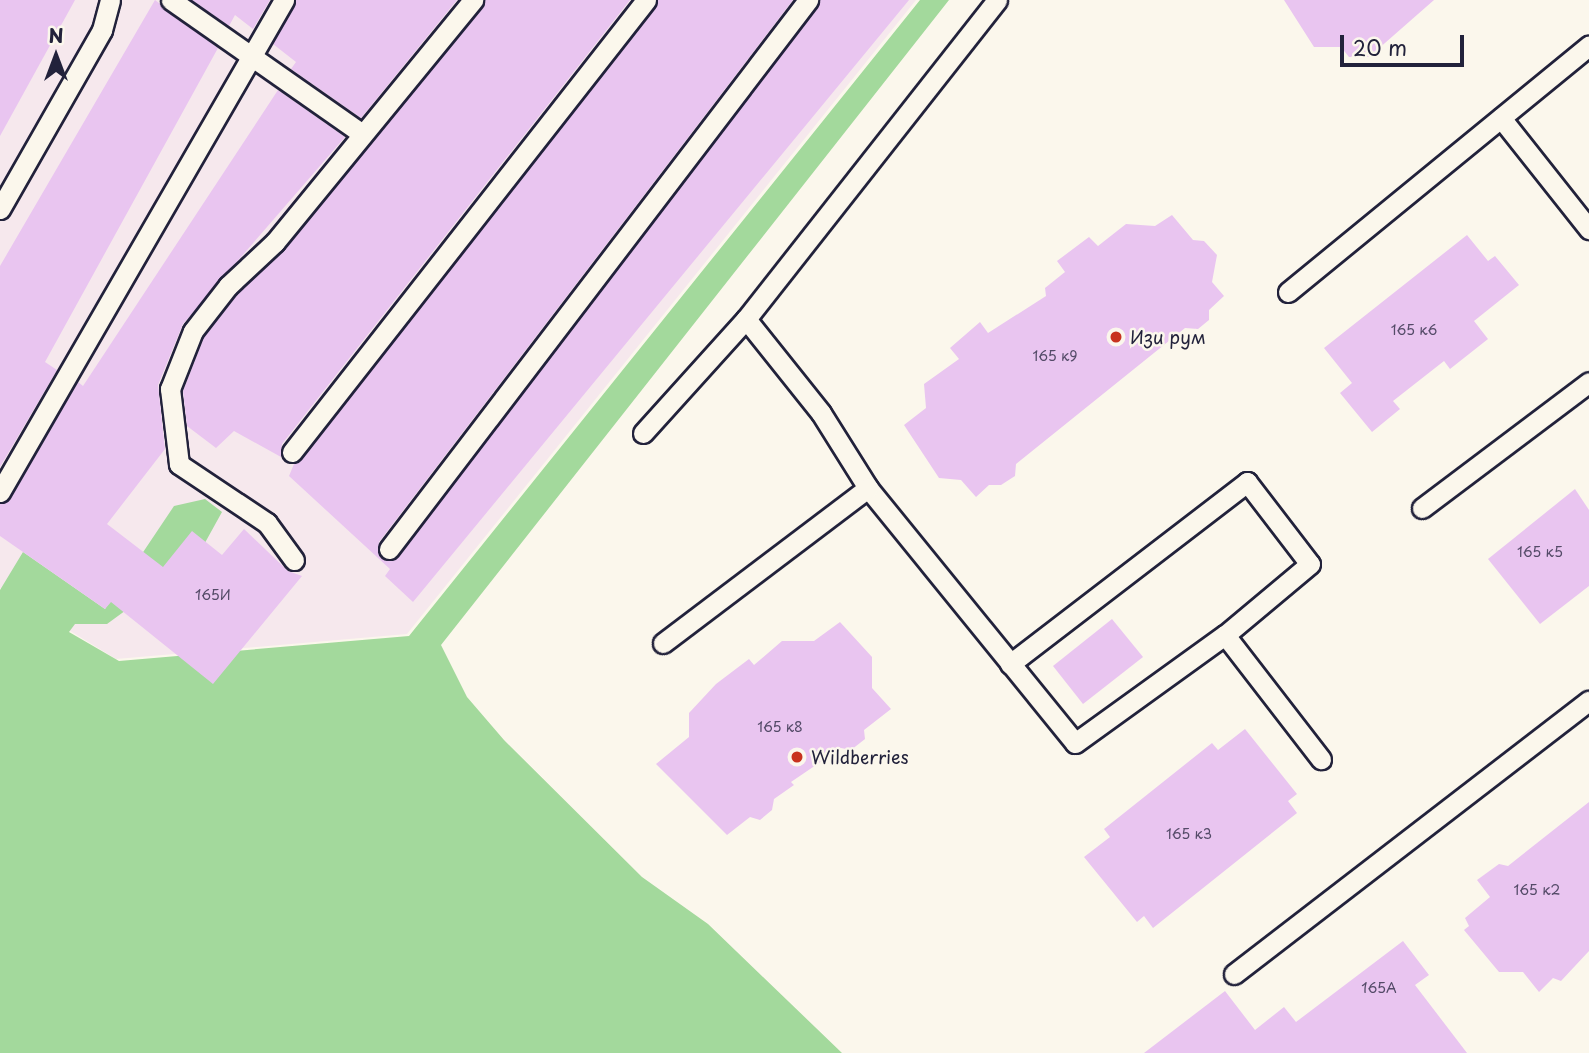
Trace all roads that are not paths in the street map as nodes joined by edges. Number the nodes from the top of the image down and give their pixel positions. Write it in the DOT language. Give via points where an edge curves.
graph roads {
  1 [pos="110,0"];
  2 [pos="171,0"];
  3 [pos="284,0"];
  4 [pos="473,0"];
  5 [pos="646,0"];
  6 [pos="808,0"];
  7 [pos="997,0"];
  8 [pos="1589,46"];
  9 [pos="249,52"];
  10 [pos="1501,118"];
  11 [pos="361,133"];
  12 [pos="0,209"];
  13 [pos="1589,229"];
  14 [pos="1288,292"];
  15 [pos="746,319"];
  16 [pos="1589,382"];
  17 [pos="643,433"];
  18 [pos="292,452"];
  19 [pos="868,488"];
  20 [pos="0,492"];
  21 [pos="1422,508"];
  22 [pos="388,549"];
  23 [pos="294,560"];
  24 [pos="1225,635"];
  25 [pos="663,643"];
  26 [pos="1010,664"];
  27 [pos="1589,701"];
  28 [pos="1321,759"];
  29 [pos="1234,974"];
  1 -- 12 [label="lane" via="102,30"];
  2 -- 9 [label="lane"];
  3 -- 9 [label="lane"];
  4 -- 11 [label="lane"];
  5 -- 18 [label="lane"];
  6 -- 22 [label="lane"];
  7 -- 15 [label="lane"];
  8 -- 10 [label="lane"];
  9 -- 11 [label="lane"];
  9 -- 20 [label="lane"];
  10 -- 13 [label="lane"];
  10 -- 14 [label="lane"];
  11 -- 23 [label="lane" via="275,242 228,286 193,331 170,389 179,464 267,523"];
  15 -- 17 [label="lane"];
  15 -- 19 [label="lane" via="821,413"];
  16 -- 21 [label="lane"];
  19 -- 25 [label="lane"];
  19 -- 26 [label="lane"];
  24 -- 26 [label="lane" via="1075,743"];
  24 -- 26 [label="lane" via="1310,564 1247,482"];
  24 -- 28 [label="lane"];
  27 -- 29 [label="lane"];
}
